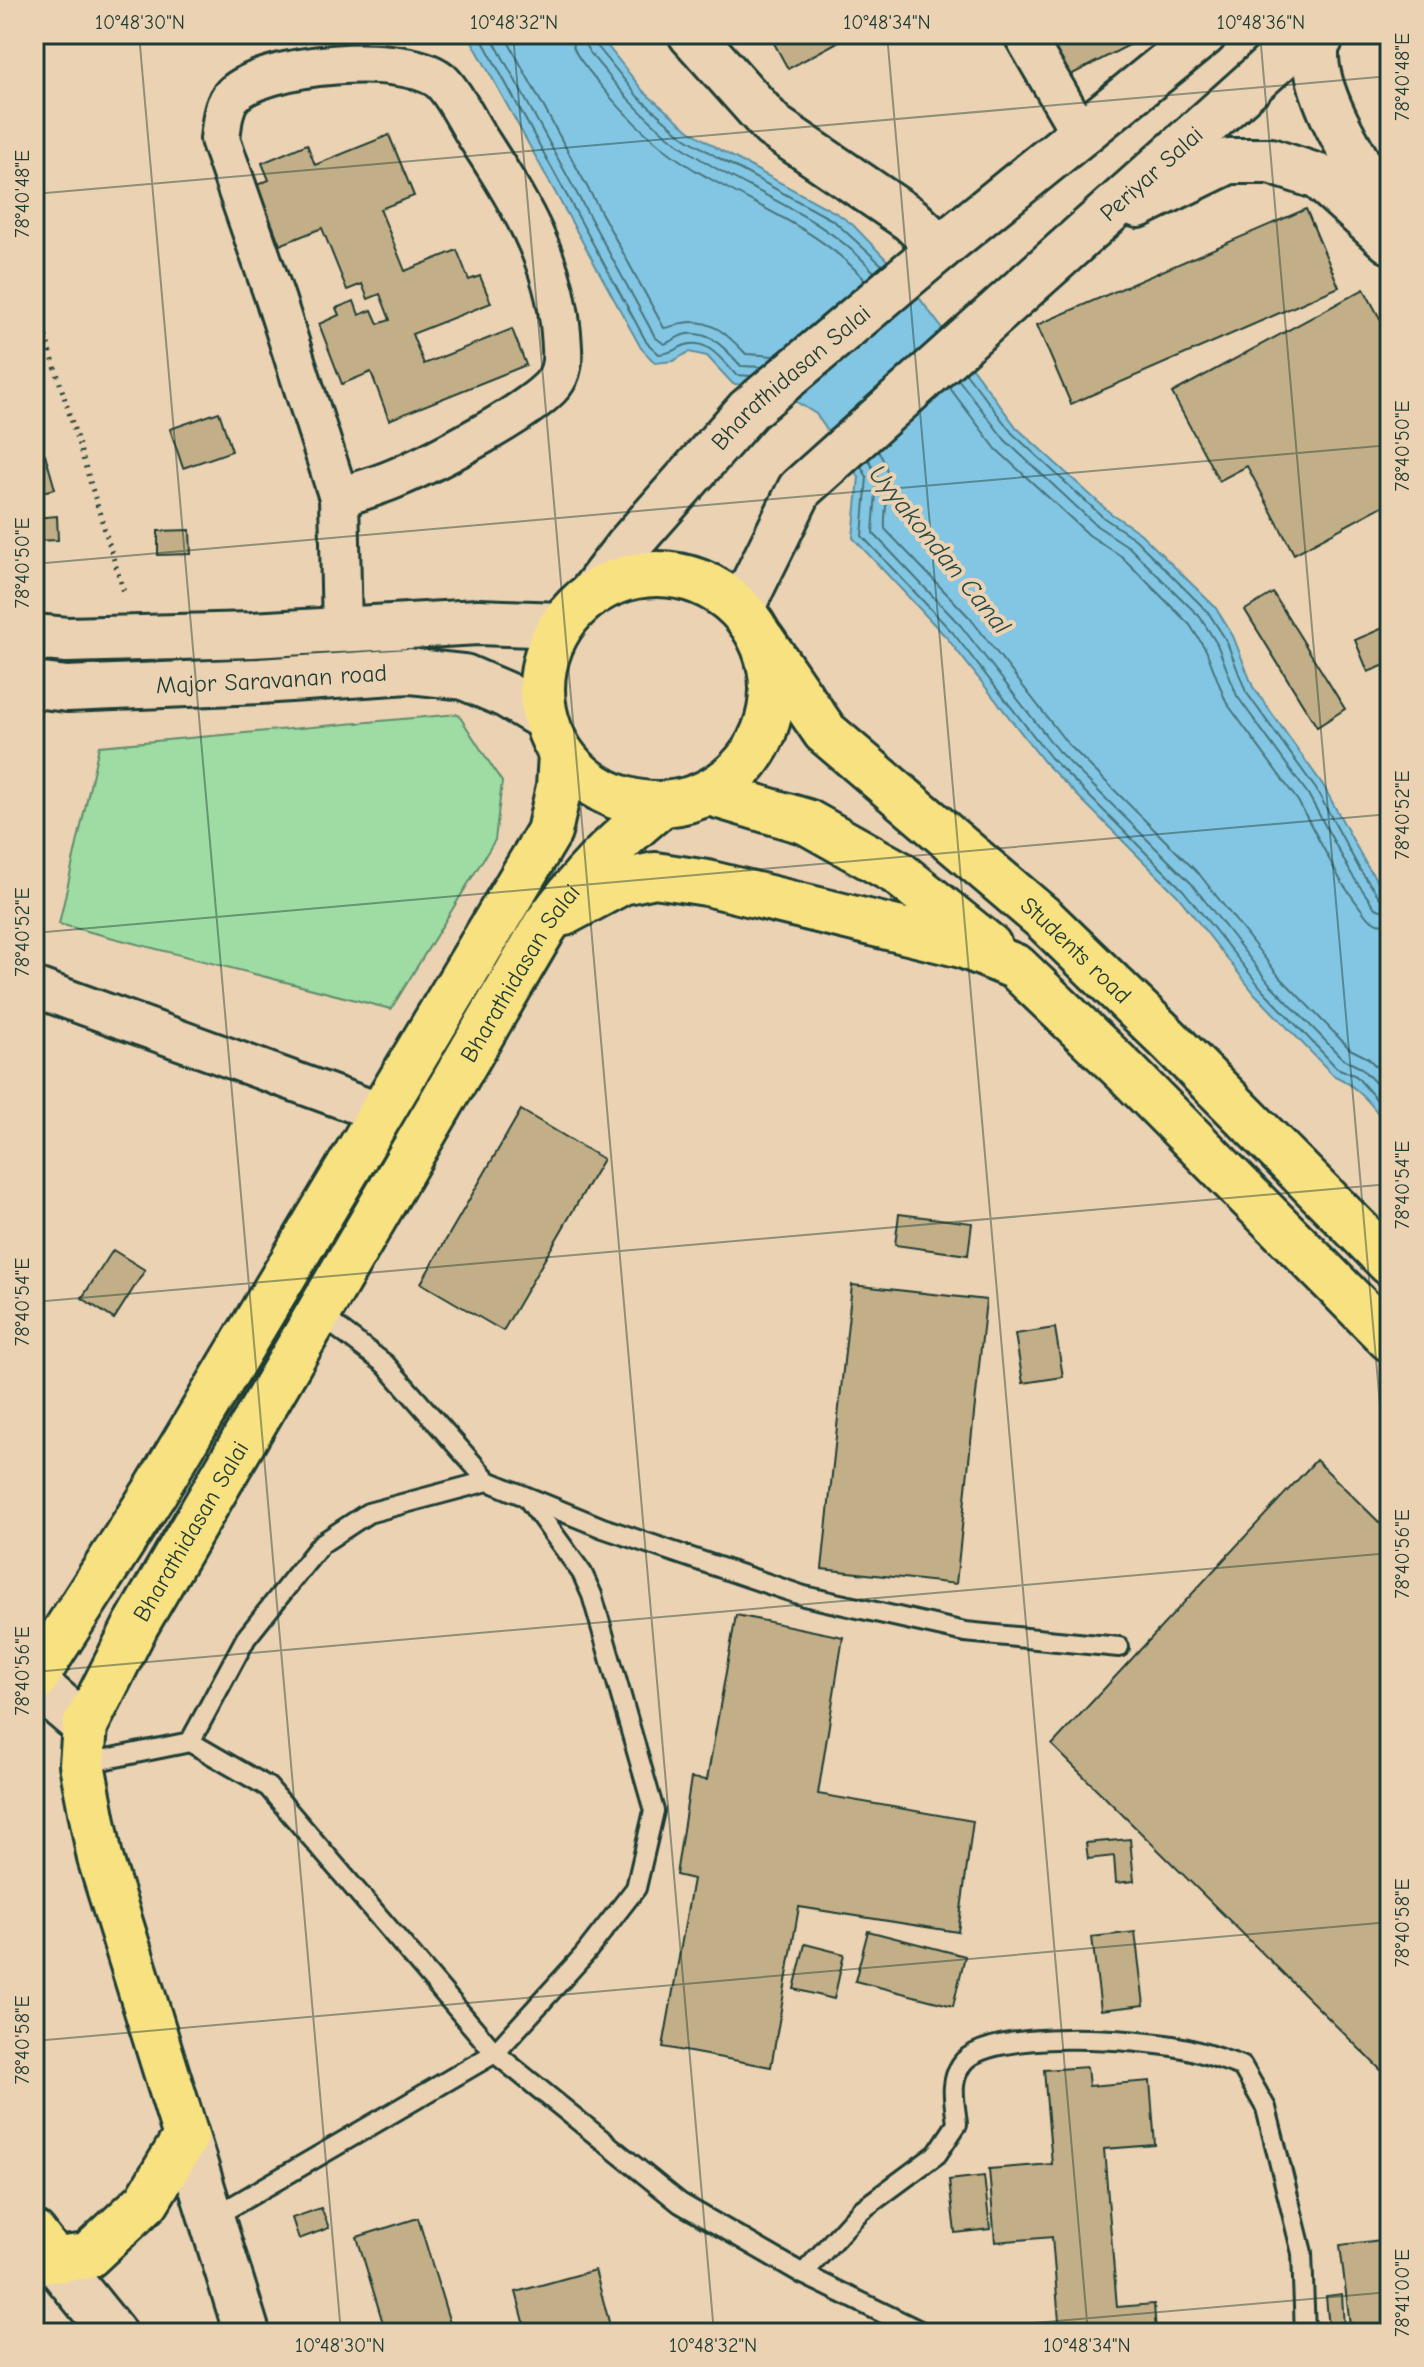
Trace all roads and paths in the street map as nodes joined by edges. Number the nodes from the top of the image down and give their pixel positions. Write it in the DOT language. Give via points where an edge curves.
graph roads {
  1 [pos="691,34"];
  2 [pos="1023,34"];
  3 [pos="1204,34"];
  4 [pos="1307,34"];
  5 [pos="1323,34"];
  6 [pos="1081,134"];
  7 [pos="1390,218"];
  8 [pos="1093,227"];
  9 [pos="1390,241"];
  10 [pos="940,248"];
  11 [pos="34,298"];
  12 [pos="339,498"];
  13 [pos="592,593"];
  14 [pos="129,608"];
  15 [pos="561,625"];
  16 [pos="751,625"];
  17 [pos="342,630"];
  18 [pos="34,637"];
  19 [pos="34,685"];
  20 [pos="553,736"];
  21 [pos="709,793"];
  22 [pos="661,805"];
  23 [pos="545,926"];
  24 [pos="1016,967"];
  25 [pos="34,987"];
  26 [pos="381,1113"];
  27 [pos="1390,1263"];
  28 [pos="318,1313"];
  29 [pos="1390,1339"];
  30 [pos="488,1481"];
  31 [pos="526,1496"];
  32 [pos="1119,1647"];
  33 [pos="34,1681"];
  34 [pos="190,1742"];
  35 [pos="84,1745"];
  36 [pos="495,2053"];
  37 [pos="186,2136"];
  38 [pos="212,2218"];
  39 [pos="44,2247"];
  40 [pos="803,2274"];
  41 [pos="918,2332"];
  42 [pos="113,2333"];
  43 [pos="247,2333"];
  44 [pos="1305,2333"];
  1 -- 10 [label="main road" via="773,126 910,219"];
  2 -- 6 [label="street"];
  3 -- 6 [label="main road"];
  4 -- 8 [label="main road, Periyar Salai"];
  5 -- 7 [label="main road" via="1316,48 1328,106"];
  6 -- 10 [label="main road"];
  8 -- 9 [label="main road" via="1229,161 1270,161 1319,177"];
  8 -- 16 [label="main road, Periyar Salai" via="800,489"];
  10 -- 13 [label="main road, Bharathidasan Salai" via="748,410"];
  11 -- 14 [label="path"];
  12 -- 12 [label="street" via="397,478 539,400 556,382 563,363 554,283 514,195 443,82 415,68 374,62 325,65 248,85 231,97 220,139"];
  12 -- 17 [label="street"];
  13 -- 15 [label="main road"];
  13 -- 16 [label="main road" via="622,578 654,573 686,577 716,589"];
  15 -- 17 [label="main road, Major Saravanan road" via="478,622"];
  15 -- 20 [label="main road" via="547,654 542,686"];
  16 -- 21 [label="main road" via="772,677 770,715 755,750 731,779"];
  16 -- 27 [label="main road, Students road" via="825,732 1043,918"];
  17 -- 18 [label="main road, Major Saravanan road"];
  19 -- 20 [label="main road, Major Saravanan road" via="67,689 409,671 464,677 506,695"];
  20 -- 22 [label="main road" via="588,782 622,800"];
  20 -- 26 [label="main road, Bharathidasan Salai" via="559,787 549,832"];
  21 -- 22 [label="main road"];
  21 -- 24 [label="main road" via="807,822 898,873"];
  22 -- 23 [label="main road, Bharathidasan Salai" via="613,844"];
  23 -- 24 [label="main road" via="622,882 655,875 962,945"];
  23 -- 28 [label="main road, Bharathidasan Salai"];
  24 -- 29 [label="main road"];
  25 -- 26 [label="street"];
  26 -- 33 [label="main road, Bharathidasan Salai" via="156,1490"];
  28 -- 30 [label="lane" via="385,1364"];
  28 -- 35 [label="main road, Bharathidasan Salai" via="136,1625"];
  30 -- 31 [label="lane"];
  30 -- 34 [label="lane" via="368,1513 321,1544 246,1638"];
  31 -- 32 [label="lane" via="603,1528 804,1596 965,1632"];
  31 -- 36 [label="lane" via="592,1595 654,1811 636,1888"];
  33 -- 35 [label="main road"];
  34 -- 35 [label="lane"];
  34 -- 36 [label="lane" via="268,1787"];
  35 -- 37 [label="main road" via="100,1858"];
  36 -- 38 [label="lane"];
  36 -- 40 [label="lane" via="680,2203"];
  37 -- 38 [label="main road"];
  37 -- 39 [label="main road" via="147,2201 88,2256"];
  38 -- 43 [label="main road"];
  39 -- 42 [label="main road"];
  40 -- 41 [label="lane"];
  40 -- 44 [label="lane" via="860,2211 937,2154 957,2124 952,2083 963,2061 990,2045 1087,2037 1183,2048 1242,2066 1266,2108 1302,2253"];
}
